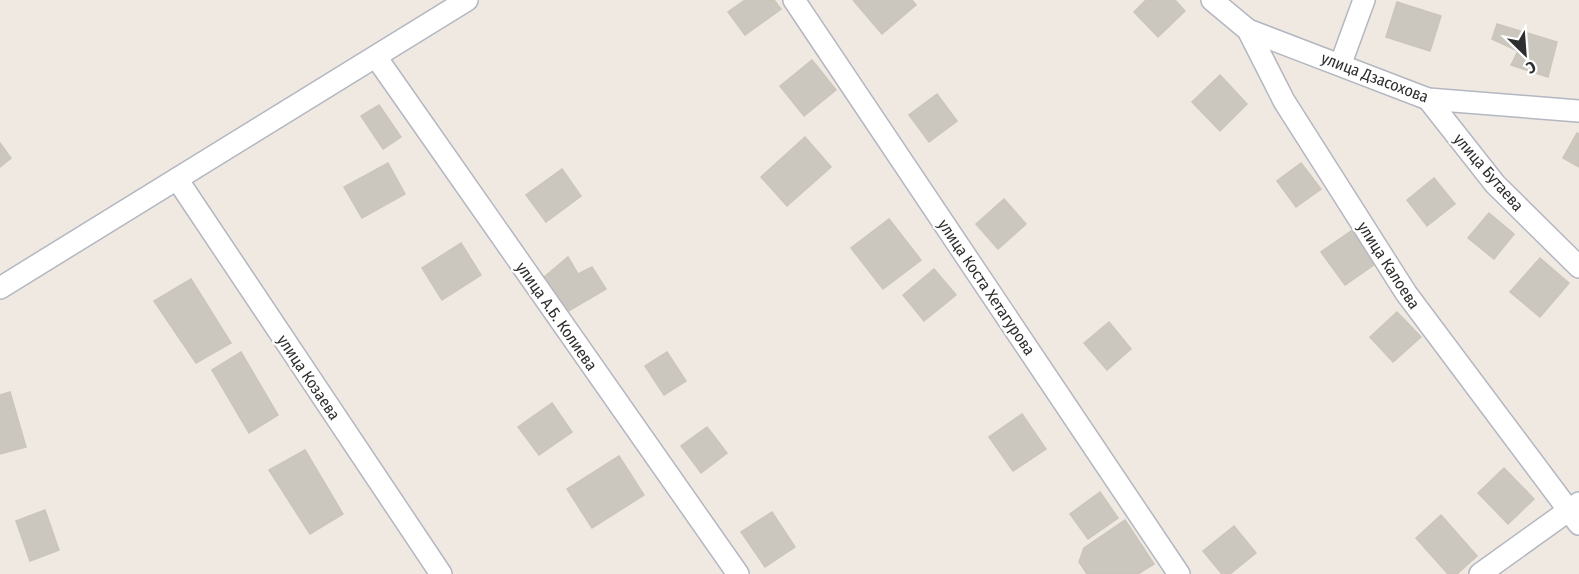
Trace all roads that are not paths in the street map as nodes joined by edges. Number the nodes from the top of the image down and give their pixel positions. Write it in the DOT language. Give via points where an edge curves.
graph roads {
  1 [pos="467,0"];
  2 [pos="794,0"];
  3 [pos="1212,0"];
  4 [pos="1364,0"];
  5 [pos="1248,30"];
  6 [pos="376,57"];
  7 [pos="1341,63"];
  8 [pos="1428,99"];
  9 [pos="1579,111"];
  10 [pos="177,179"];
  11 [pos="1579,267"];
  12 [pos="0,288"];
  13 [pos="1576,513"];
  14 [pos="441,574"];
  15 [pos="738,574"];
  16 [pos="1179,574"];
  17 [pos="1480,574"];
  1 -- 6 [label="street"];
  2 -- 16 [label="street, улица Коста Хетагурова"];
  3 -- 5 [label="street, улица Калоева"];
  4 -- 7 [label="street"];
  5 -- 7 [label="street, улица Дзасохова"];
  5 -- 13 [label="street, улица Калоева" via="1284,101 1406,293"];
  6 -- 10 [label="street"];
  6 -- 15 [label="street, улица А.Б. Колиева"];
  7 -- 8 [label="street, улица Дзасохова"];
  8 -- 9 [label="street, улица Дзасохова"];
  8 -- 11 [label="street, улица Бутаева" via="1495,184"];
  10 -- 12 [label="street"];
  10 -- 14 [label="street, улица Козаева"];
  13 -- 17 [label="street"];
}
